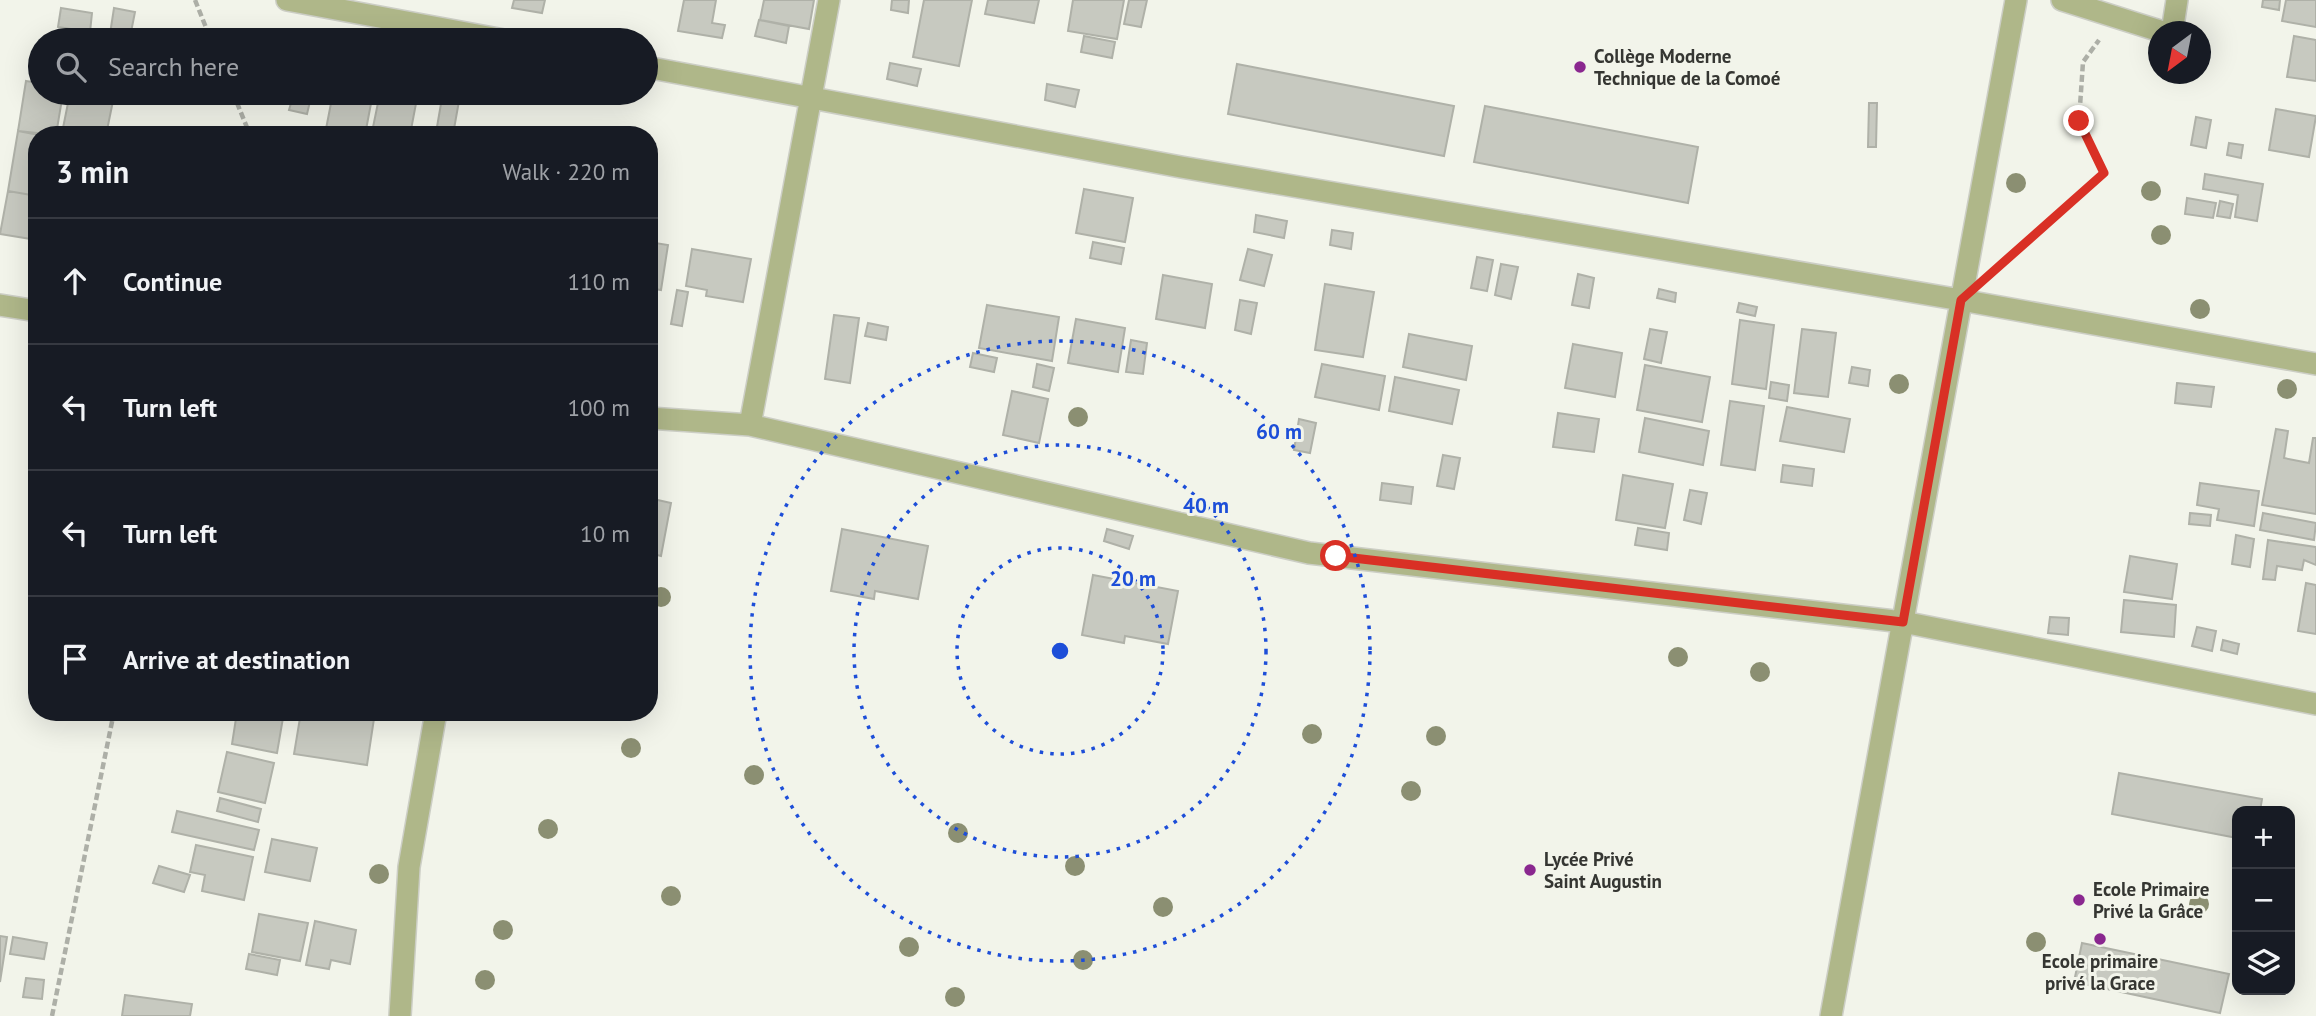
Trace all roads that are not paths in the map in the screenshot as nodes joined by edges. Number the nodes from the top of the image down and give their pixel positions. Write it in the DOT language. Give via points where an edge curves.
graph roads {
  1 [pos="287,0"];
  2 [pos="829,0"];
  3 [pos="2015,0"];
  4 [pos="2062,0"];
  5 [pos="2177,0"];
  6 [pos="2174,21"];
  7 [pos="439,28"];
  8 [pos="2148,28"];
  9 [pos="658,68"];
  10 [pos="810,97"];
  11 [pos="1961,300"];
  12 [pos="0,305"];
  13 [pos="28,310"];
  14 [pos="2316,364"];
  15 [pos="658,419"];
  16 [pos="750,425"];
  17 [pos="1903,622"];
  18 [pos="2316,704"];
  19 [pos="434,721"];
  20 [pos="400,1016"];
  21 [pos="1831,1016"];
  1 -- 7 [label="street"];
  2 -- 10 [label="street"];
  3 -- 11 [label="street"];
  4 -- 8 [label="street"];
  5 -- 6 [label="street"];
  9 -- 10 [label="street"];
  10 -- 11 [label="street" via="1181,167"];
  10 -- 16 [label="street"];
  11 -- 14 [label="street"];
  11 -- 17 [label="street"];
  12 -- 13 [label="street"];
  15 -- 16 [label="street"];
  16 -- 17 [label="street" via="1309,553"];
  17 -- 18 [label="street"];
  17 -- 21 [label="street"];
  19 -- 20 [label="street" via="410,867"];
}
